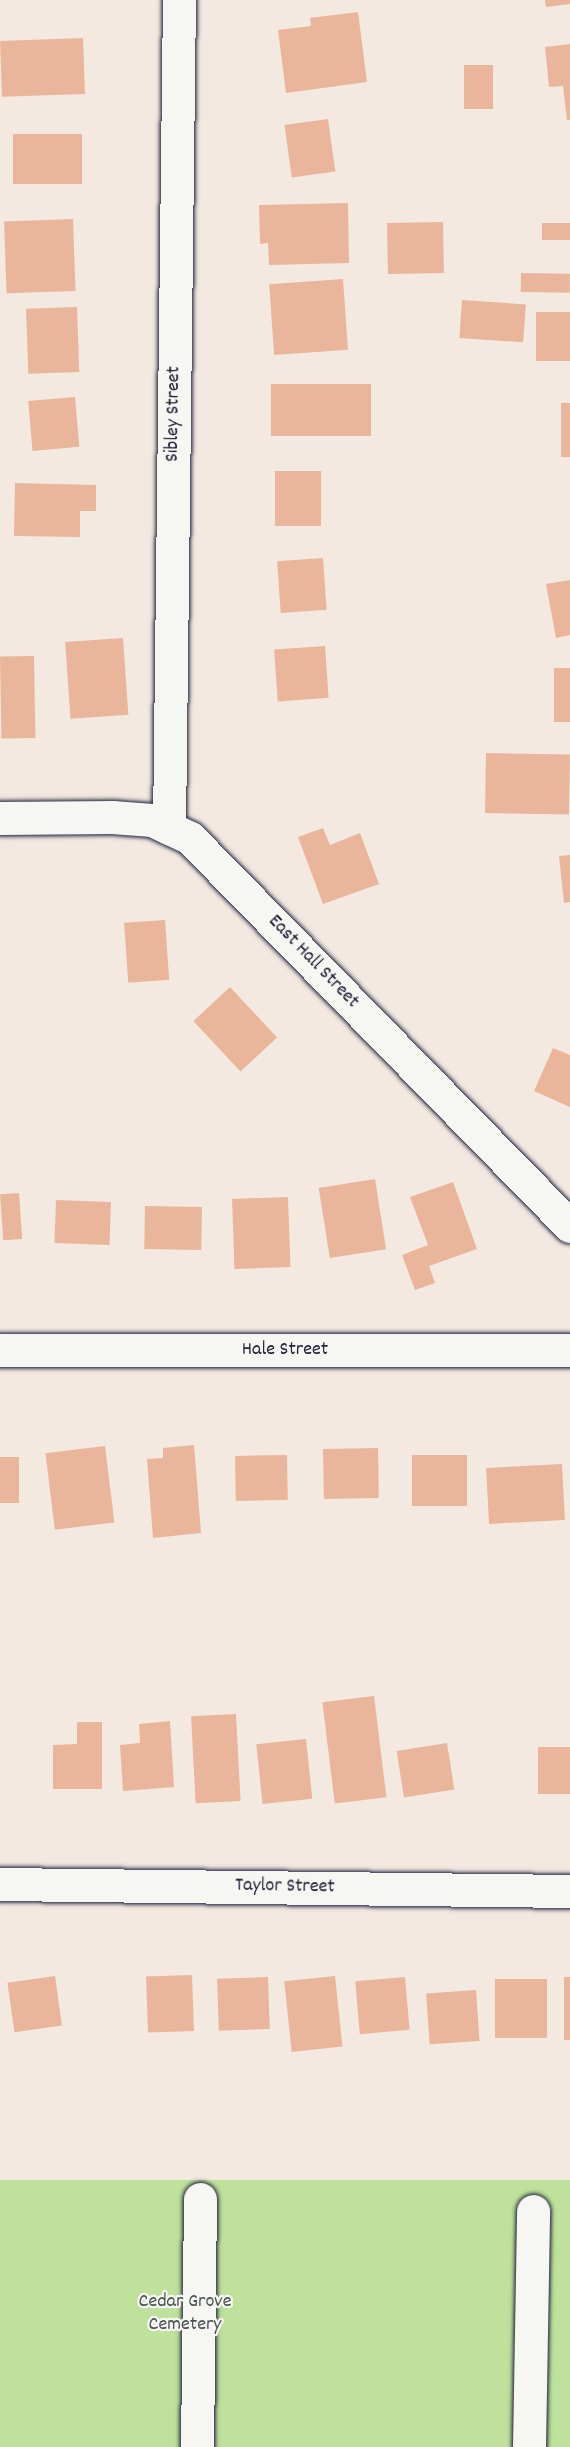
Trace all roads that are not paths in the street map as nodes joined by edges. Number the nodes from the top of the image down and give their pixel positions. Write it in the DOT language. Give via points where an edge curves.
graph roads {
  1 [pos="179,0"];
  2 [pos="0,818"];
  3 [pos="170,828"];
  4 [pos="570,1226"];
  5 [pos="0,1350"];
  6 [pos="570,1350"];
  7 [pos="0,1884"];
  8 [pos="570,1891"];
  9 [pos="200,2199"];
  10 [pos="532,2211"];
  11 [pos="197,2447"];
  12 [pos="529,2447"];
  1 -- 3 [label="street, Sibley Street"];
  2 -- 3 [label="street, East Hall Street" via="112,817 152,820"];
  3 -- 4 [label="street, East Hall Street" via="190,838 208,855"];
  5 -- 6 [label="street, Hale Street"];
  7 -- 8 [label="street, Taylor Street"];
  9 -- 11 [label="street"];
  10 -- 12 [label="street"];
}
